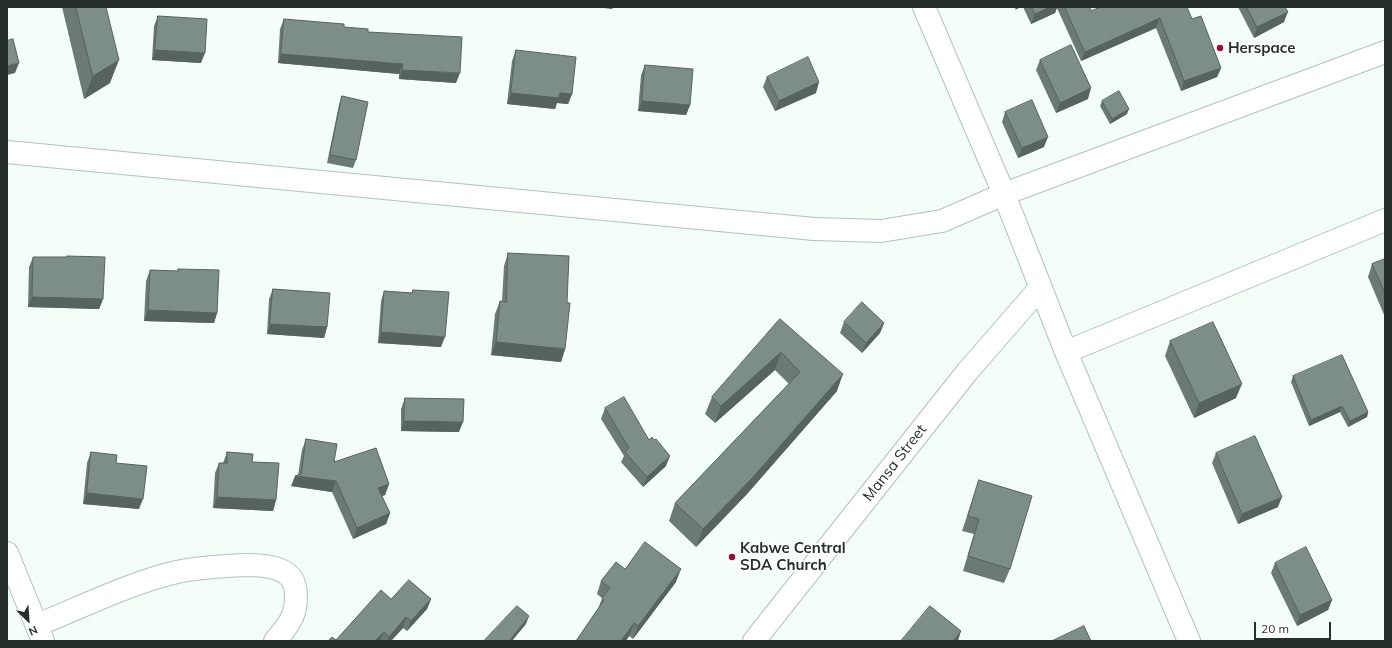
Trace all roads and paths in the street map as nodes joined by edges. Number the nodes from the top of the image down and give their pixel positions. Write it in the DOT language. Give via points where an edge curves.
graph roads {
  1 [pos="924,7"];
  2 [pos="1385,52"];
  3 [pos="7,152"];
  4 [pos="1004,194"];
  5 [pos="1385,220"];
  6 [pos="1040,288"];
  7 [pos="1066,352"];
  8 [pos="7,553"];
  9 [pos="40,633"];
  10 [pos="276,641"];
  11 [pos="754,641"];
  12 [pos="1190,641"];
  1 -- 4 [label="street"];
  2 -- 4 [label="street"];
  3 -- 4 [label="street" via="814,229 882,231 942,221"];
  4 -- 6 [label="street"];
  5 -- 7 [label="street"];
  6 -- 7 [label="street"];
  6 -- 11 [label="street, Mansa Street" via="967,372"];
  7 -- 12 [label="street"];
  8 -- 9 [label="street"];
  9 -- 10 [label="street" via="143,583 176,572 214,566 260,565 281,570 294,582 296,607 290,624"];
}
